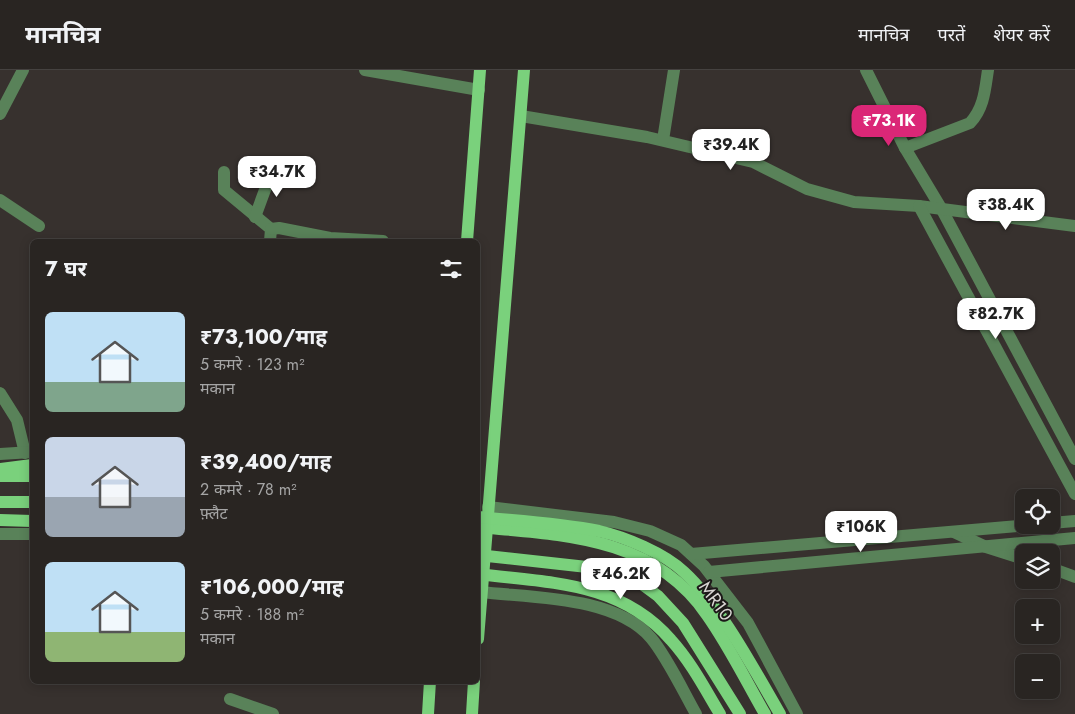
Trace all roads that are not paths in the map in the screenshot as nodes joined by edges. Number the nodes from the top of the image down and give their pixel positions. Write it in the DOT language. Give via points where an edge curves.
graph roads {
  1 [pos="23,70"];
  2 [pos="365,70"];
  3 [pos="480,70"];
  4 [pos="524,70"];
  5 [pos="674,70"];
  6 [pos="866,70"];
  7 [pos="988,70"];
  8 [pos="479,90"];
  9 [pos="0,114"];
  10 [pos="521,116"];
  11 [pos="663,140"];
  12 [pos="904,148"];
  13 [pos="273,168"];
  14 [pos="224,172"];
  15 [pos="0,200"];
  16 [pos="918,206"];
  17 [pos="941,208"];
  18 [pos="255,217"];
  19 [pos="39,226"];
  20 [pos="1075,226"];
  21 [pos="270,235"];
  22 [pos="348,239"];
  23 [pos="467,239"];
  24 [pos="0,394"];
  25 [pos="29,452"];
  26 [pos="0,454"];
  27 [pos="1075,459"];
  28 [pos="30,466"];
  29 [pos="0,469"];
  30 [pos="0,476"];
  31 [pos="30,476"];
  32 [pos="1075,494"];
  33 [pos="0,502"];
  34 [pos="30,502"];
  35 [pos="488,507"];
  36 [pos="480,517"];
  37 [pos="0,520"];
  38 [pos="30,521"];
  39 [pos="1075,521"];
  40 [pos="1060,522"];
  41 [pos="1015,526"];
  42 [pos="482,527"];
  43 [pos="954,532"];
  44 [pos="0,534"];
  45 [pos="30,534"];
  46 [pos="1075,538"];
  47 [pos="986,546"];
  48 [pos="691,554"];
  49 [pos="481,555"];
  50 [pos="1015,556"];
  51 [pos="1060,571"];
  52 [pos="709,572"];
  53 [pos="480,574"];
  54 [pos="1075,577"];
  55 [pos="481,592"];
  56 [pos="480,607"];
  57 [pos="430,684"];
  58 [pos="474,684"];
  59 [pos="230,699"];
  60 [pos="273,714"];
  61 [pos="428,714"];
  62 [pos="472,714"];
  63 [pos="696,714"];
  64 [pos="720,714"];
  65 [pos="740,714"];
  66 [pos="765,714"];
  67 [pos="780,714"];
  68 [pos="797,714"];
  1 -- 9 [label="street"];
  2 -- 8 [label="street"];
  3 -- 8 [label="main road"];
  4 -- 10 [label="main road"];
  5 -- 11 [label="street"];
  6 -- 12 [label="street"];
  7 -- 12 [label="street" via="983,100 978,114 970,123"];
  8 -- 23 [label="main road"];
  10 -- 11 [label="street"];
  10 -- 35 [label="main road"];
  11 -- 16 [label="street" via="753,162 807,189 854,202"];
  12 -- 17 [label="street"];
  13 -- 18 [label="street"];
  14 -- 18 [label="street" via="224,190"];
  15 -- 19 [label="street"];
  16 -- 17 [label="street"];
  16 -- 32 [label="street"];
  17 -- 20 [label="street"];
  17 -- 27 [label="street"];
  18 -- 21 [label="street"];
  21 -- 22 [label="street" via="280,228"];
  24 -- 25 [label="street" via="17,420"];
  25 -- 26 [label="street"];
  28 -- 29 [label="main road"];
  30 -- 31 [label="main road"];
  33 -- 34 [label="main road"];
  35 -- 42 [label="main road"];
  35 -- 48 [label="street" via="614,522 650,530 681,545"];
  36 -- 67 [label="main road, bridge" via="599,531 630,540 682,570 700,587 724,622"];
  37 -- 38 [label="main road"];
  39 -- 40 [label="street"];
  41 -- 43 [label="street"];
  42 -- 49 [label="main road"];
  42 -- 66 [label="main road, MR10" via="598,541 637,554 661,569 684,587 707,614"];
  43 -- 47 [label="street"];
  43 -- 48 [label="street"];
  44 -- 45 [label="street"];
  46 -- 47 [label="street"];
  47 -- 50 [label="street"];
  47 -- 52 [label="street"];
  48 -- 52 [label="street"];
  49 -- 55 [label="main road"];
  49 -- 65 [label="main road" via="605,569 635,580 658,596 683,623"];
  51 -- 54 [label="street"];
  52 -- 68 [label="street" via="748,623"];
  53 -- 64 [label="main road, bridge" via="592,590 621,600 647,616 671,640 693,668"];
  55 -- 56 [label="main road"];
  55 -- 63 [label="street" via="584,604 628,618 652,639"];
  57 -- 61 [label="main road"];
  58 -- 62 [label="main road"];
  59 -- 60 [label="street"];
}
